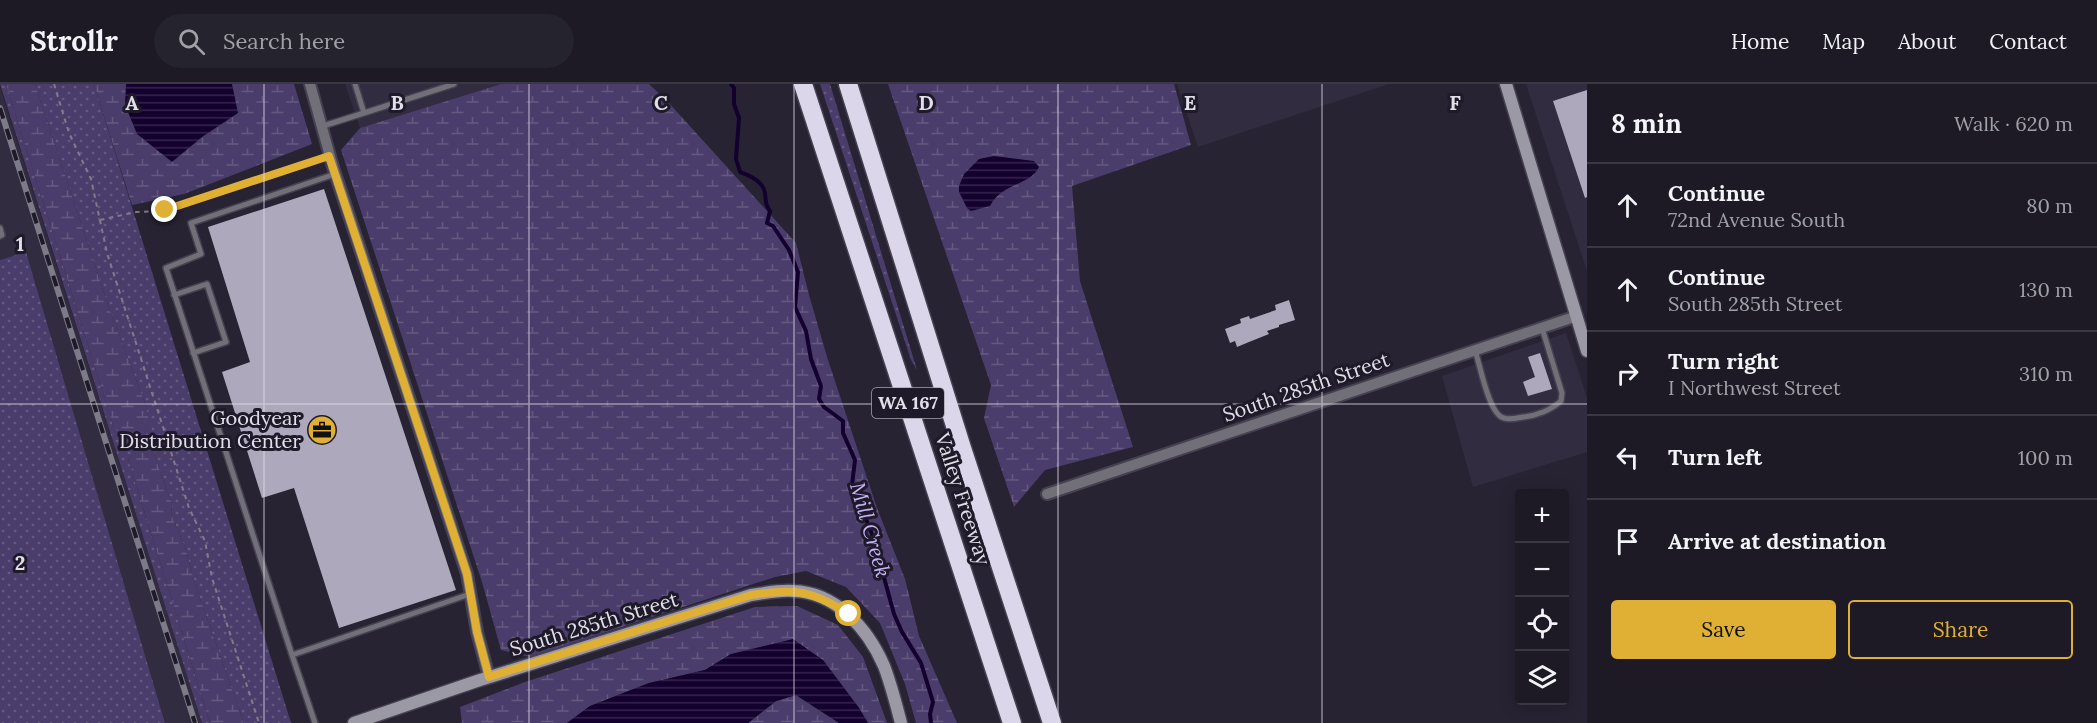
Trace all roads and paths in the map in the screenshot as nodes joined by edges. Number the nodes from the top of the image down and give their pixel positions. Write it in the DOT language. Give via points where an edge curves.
graph roads {
  1 [pos="54,84"];
  2 [pos="310,84"];
  3 [pos="355,84"];
  4 [pos="454,84"];
  5 [pos="803,84"];
  6 [pos="848,84"];
  7 [pos="1506,84"];
  8 [pos="364,113"];
  9 [pos="321,127"];
  10 [pos="329,156"];
  11 [pos="335,174"];
  12 [pos="100,220"];
  13 [pos="0,228"];
  14 [pos="0,236"];
  15 [pos="174,295"];
  16 [pos="1576,316"];
  17 [pos="1542,328"];
  18 [pos="1475,350"];
  19 [pos="1587,351"];
  20 [pos="193,353"];
  21 [pos="1047,494"];
  22 [pos="471,594"];
  23 [pos="292,655"];
  24 [pos="489,677"];
  25 [pos="259,723"];
  26 [pos="315,723"];
  27 [pos="354,723"];
  28 [pos="901,723"];
  29 [pos="1012,723"];
  30 [pos="1052,723"];
  1 -- 12 [label="path" via="69,133 91,179"];
  2 -- 9 [label="street"];
  3 -- 8 [label="lane"];
  4 -- 8 [label="lane"];
  5 -- 29 [label="highway, Valley Freeway / WA 167"];
  6 -- 30 [label="highway, Valley Freeway / WA 167"];
  7 -- 16 [label="street"];
  8 -- 9 [label="lane"];
  9 -- 10 [label="street"];
  10 -- 11 [label="street"];
  10 -- 12 [label="path" via="165,210"];
  11 -- 15 [label="lane" via="191,223 201,254 166,268"];
  11 -- 22 [label="street"];
  12 -- 25 [label="path" via="110,263 189,508 205,541 212,578"];
  13 -- 14 [label="lane"];
  15 -- 20 [label="lane"];
  15 -- 20 [label="lane" via="207,284 226,342"];
  16 -- 17 [label="street, South 285th Street"];
  16 -- 19 [label="street"];
  17 -- 18 [label="street, South 285th Street"];
  17 -- 18 [label="lane" via="1562,393 1556,406 1531,417 1504,419 1496,414"];
  18 -- 21 [label="street, South 285th Street"];
  20 -- 23 [label="lane"];
  22 -- 23 [label="lane"];
  22 -- 24 [label="street"];
  23 -- 26 [label="lane"];
  24 -- 27 [label="street, South 285th Street"];
  24 -- 28 [label="street, South 285th Street" via="751,595 795,591 814,594 834,604 862,627 884,667"];
}
